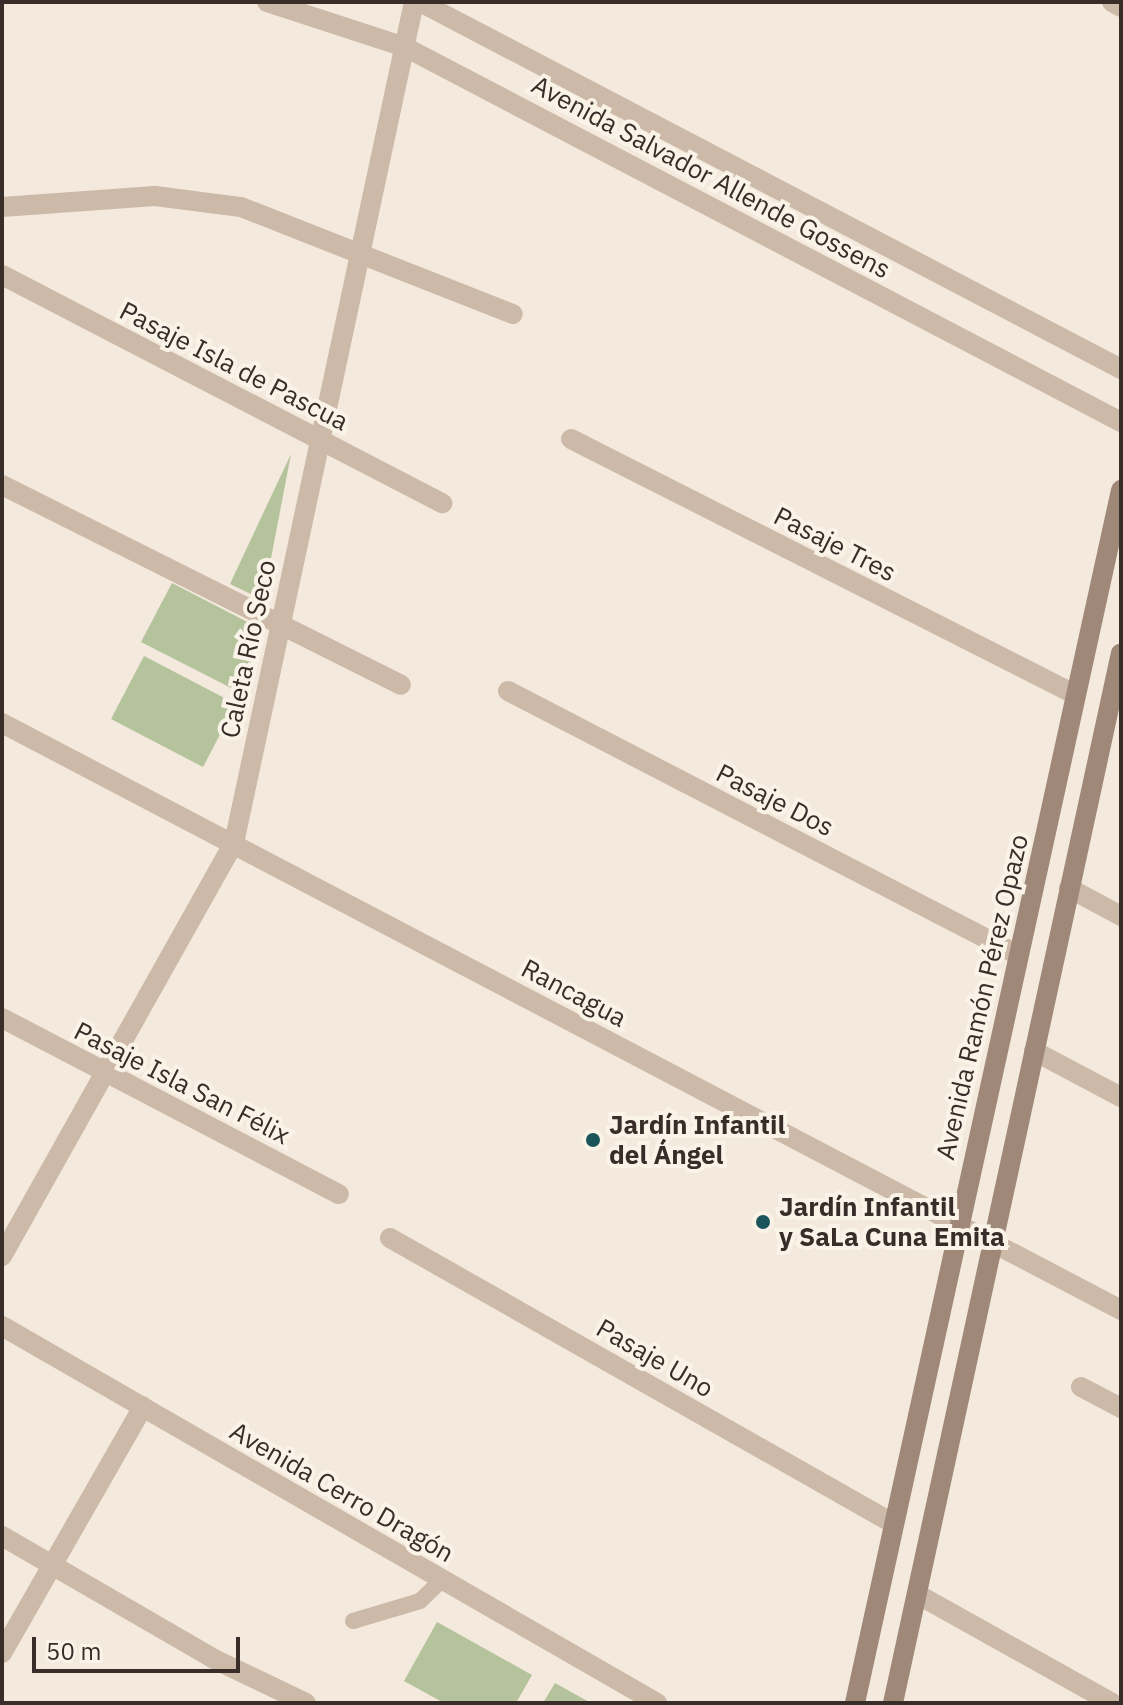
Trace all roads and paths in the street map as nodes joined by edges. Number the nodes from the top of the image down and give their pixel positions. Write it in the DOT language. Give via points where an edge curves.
graph roads {
  1 [pos="267,2"];
  2 [pos="417,2"];
  3 [pos="1112,2"];
  4 [pos="1121,7"];
  5 [pos="405,47"];
  6 [pos="2,207"];
  7 [pos="360,250"];
  8 [pos="2,275"];
  9 [pos="513,314"];
  10 [pos="1121,369"];
  11 [pos="1121,422"];
  12 [pos="319,439"];
  13 [pos="571,439"];
  14 [pos="2,485"];
  15 [pos="1121,490"];
  16 [pos="442,503"];
  17 [pos="280,624"];
  18 [pos="1121,653"];
  19 [pos="401,685"];
  20 [pos="508,691"];
  21 [pos="1076,695"];
  22 [pos="2,723"];
  23 [pos="1113,727"];
  24 [pos="234,843"];
  25 [pos="1069,888"];
  26 [pos="1121,916"];
  27 [pos="1018,955"];
  28 [pos="2,1018"];
  29 [pos="1034,1051"];
  30 [pos="108,1073"];
  31 [pos="1121,1097"];
  32 [pos="339,1194"];
  33 [pos="958,1225"];
  34 [pos="390,1238"];
  35 [pos="992,1243"];
  36 [pos="2,1256"];
  37 [pos="1121,1310"];
  38 [pos="2,1326"];
  39 [pos="1081,1387"];
  40 [pos="143,1407"];
  41 [pos="1121,1408"];
  42 [pos="894,1524"];
  43 [pos="2,1536"];
  44 [pos="52,1565"];
  45 [pos="442,1580"];
  46 [pos="917,1594"];
  47 [pos="353,1621"];
  48 [pos="2,1653"];
  49 [pos="306,1703"];
  50 [pos="657,1703"];
  51 [pos="855,1703"];
  52 [pos="893,1703"];
  53 [pos="1112,1703"];
  1 -- 5 [label="street, Avenida Salvador Allende Gossens"];
  2 -- 5 [label="street, Caleta Río Seco"];
  2 -- 10 [label="street, Avenida Salvador Allende Gossens"];
  3 -- 4 [label="street"];
  5 -- 7 [label="street, Caleta Río Seco"];
  5 -- 11 [label="street, Avenida Salvador Allende Gossens"];
  6 -- 7 [label="street" via="125,196 184,197 268,215"];
  7 -- 9 [label="street"];
  7 -- 12 [label="street, Caleta Río Seco"];
  8 -- 12 [label="street, Pasaje Isla de Pascua"];
  12 -- 16 [label="street, Pasaje Isla de Pascua"];
  12 -- 17 [label="street, Caleta Río Seco"];
  13 -- 21 [label="street, Pasaje Tres"];
  14 -- 17 [label="street"];
  15 -- 21 [label="main road, Avenida Ramón Pérez Opazo"];
  17 -- 19 [label="street"];
  17 -- 24 [label="street, Caleta Río Seco"];
  18 -- 23 [label="main road"];
  20 -- 27 [label="street, Pasaje Dos"];
  21 -- 27 [label="main road, Avenida Ramón Pérez Opazo"];
  22 -- 24 [label="street, Rancagua"];
  23 -- 25 [label="main road"];
  24 -- 30 [label="street, Caleta Río Seco"];
  24 -- 33 [label="street, Rancagua"];
  25 -- 26 [label="street"];
  25 -- 29 [label="main road"];
  27 -- 33 [label="main road, Avenida Ramón Pérez Opazo"];
  28 -- 30 [label="street, Pasaje Isla San Félix"];
  29 -- 31 [label="street"];
  29 -- 35 [label="main road"];
  30 -- 32 [label="street, Pasaje Isla San Félix"];
  30 -- 36 [label="street, Caleta Río Seco"];
  33 -- 35 [label="street, Rancagua"];
  33 -- 42 [label="main road, Avenida Ramón Pérez Opazo"];
  34 -- 42 [label="street, Pasaje Uno"];
  35 -- 37 [label="street, Rancagua"];
  35 -- 46 [label="main road"];
  38 -- 40 [label="street, Avenida Cerro Dragón"];
  39 -- 41 [label="street"];
  40 -- 44 [label="street"];
  40 -- 45 [label="street, Avenida Cerro Dragón"];
  42 -- 51 [label="main road, Avenida Ramón Pérez Opazo"];
  43 -- 44 [label="street"];
  44 -- 48 [label="street"];
  44 -- 49 [label="street" via="214,1659"];
  45 -- 47 [label="lane" via="420,1601"];
  45 -- 50 [label="street, Avenida Cerro Dragón"];
  46 -- 52 [label="main road"];
  46 -- 53 [label="street"];
}
